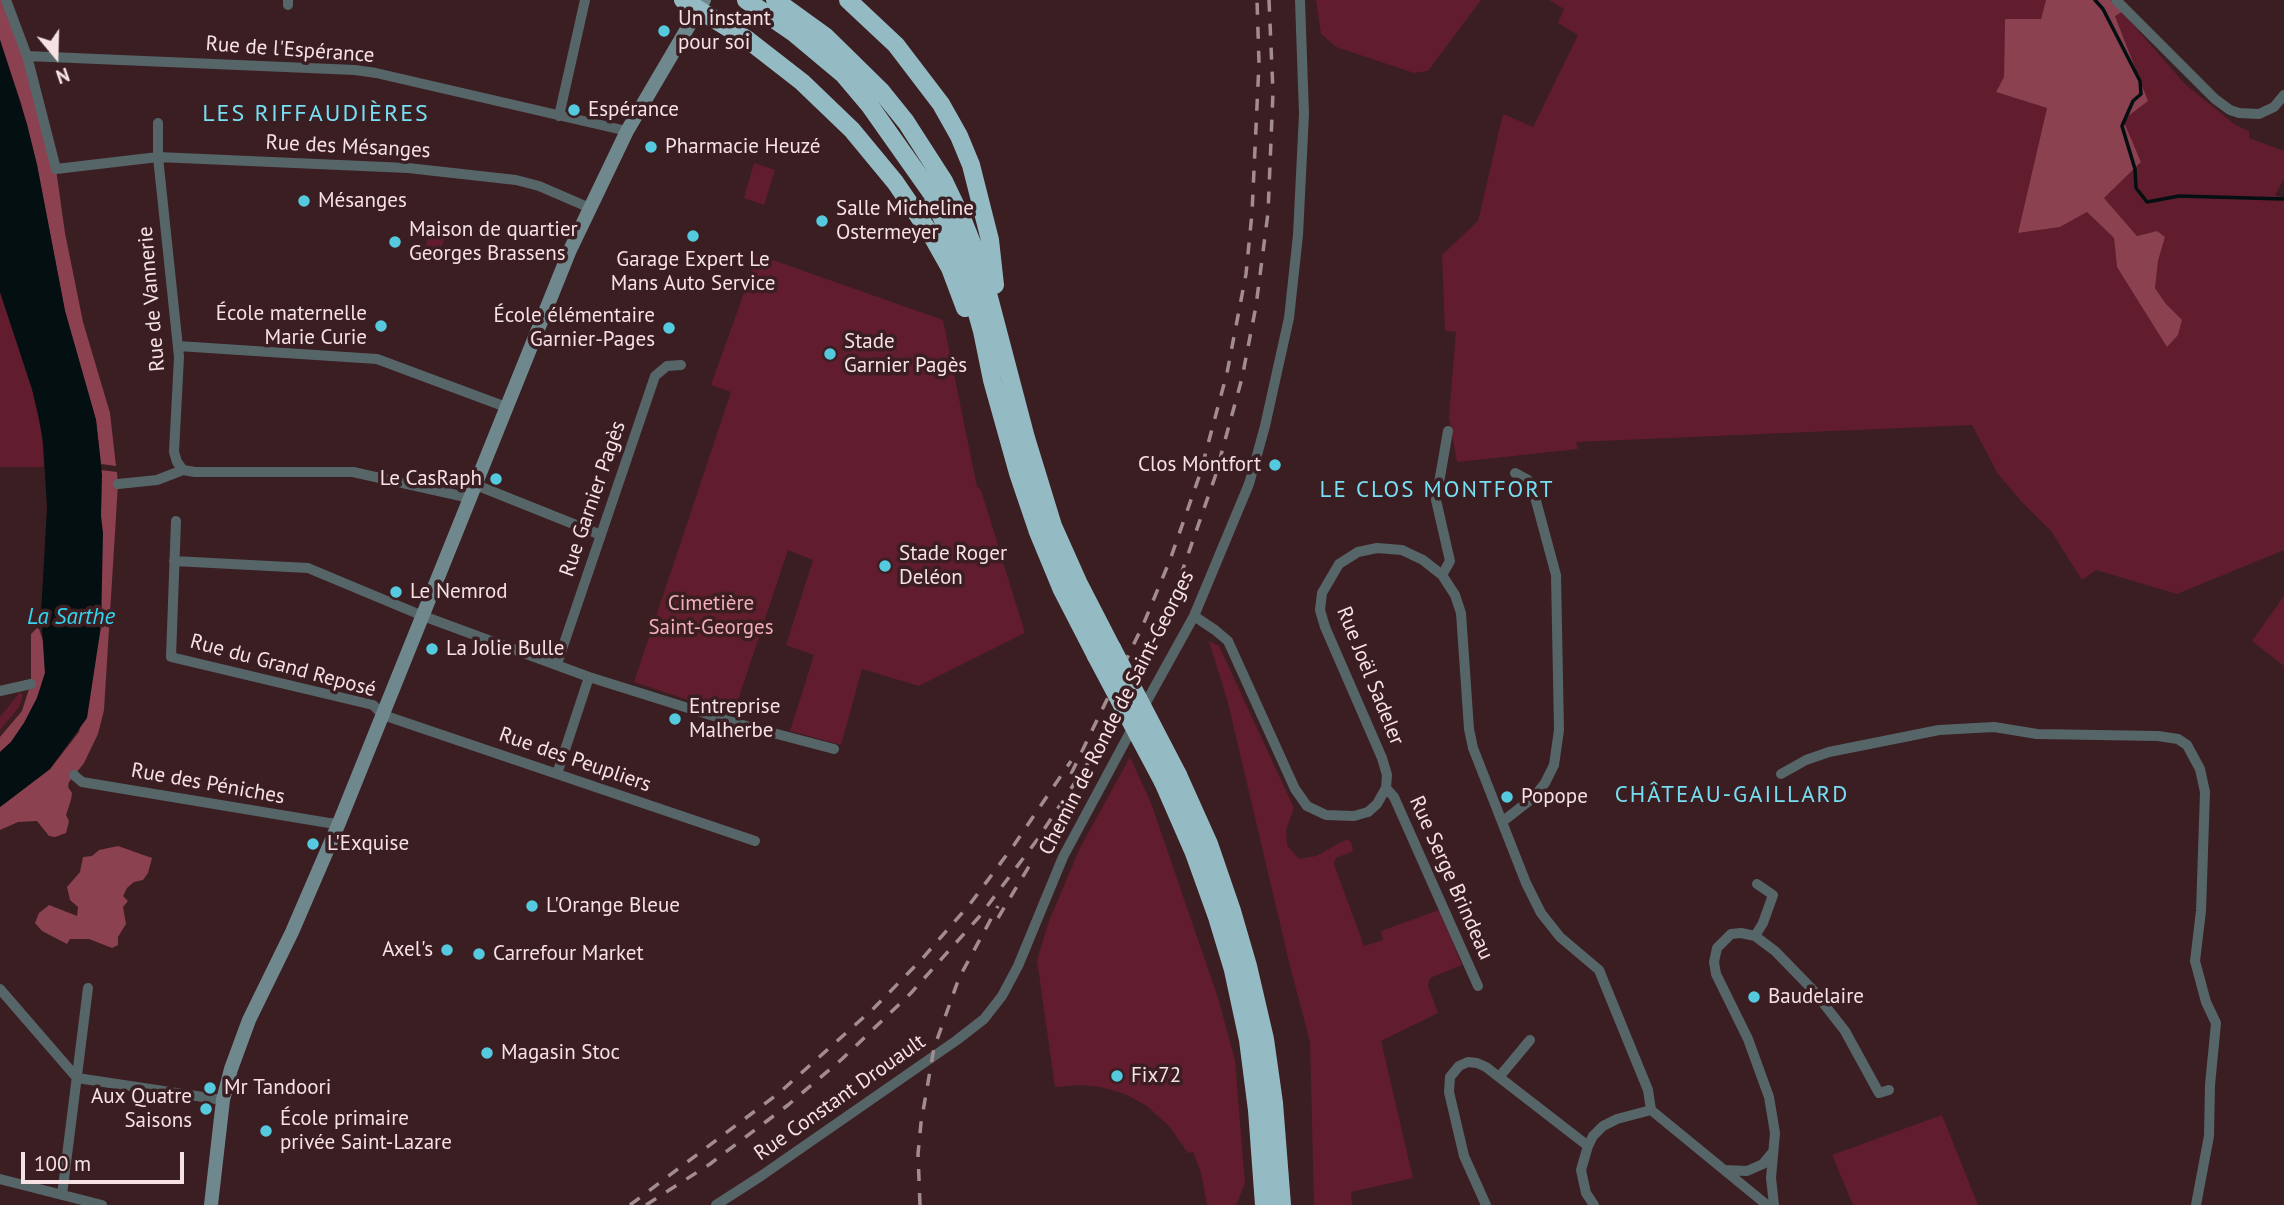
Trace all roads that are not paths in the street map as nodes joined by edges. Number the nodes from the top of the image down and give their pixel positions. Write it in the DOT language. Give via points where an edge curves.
graph roads {
  1 [pos="6,0"];
  2 [pos="585,0"];
  3 [pos="746,0"];
  4 [pos="848,0"];
  5 [pos="1300,0"];
  6 [pos="2116,0"];
  7 [pos="695,3"];
  8 [pos="773,5"];
  9 [pos="27,56"];
  10 [pos="2284,95"];
  11 [pos="559,116"];
  12 [pos="158,123"];
  13 [pos="627,131"];
  14 [pos="159,157"];
  15 [pos="590,208"];
  16 [pos="1000,334"];
  17 [pos="178,346"];
  18 [pos="681,365"];
  19 [pos="992,380"];
  20 [pos="506,407"];
  21 [pos="1448,431"];
  22 [pos="183,470"];
  23 [pos="1515,473"];
  24 [pos="118,484"];
  25 [pos="473,491"];
  26 [pos="176,521"];
  27 [pos="601,535"];
  28 [pos="174,561"];
  29 [pos="1442,575"];
  30 [pos="423,616"];
  31 [pos="1194,616"];
  32 [pos="1104,652"];
  33 [pos="557,664"];
  34 [pos="589,677"];
  35 [pos="31,684"];
  36 [pos="0,691"];
  37 [pos="383,715"];
  38 [pos="834,749"];
  39 [pos="557,774"];
  40 [pos="74,775"];
  41 [pos="1782,775"];
  42 [pos="1171,779"];
  43 [pos="1386,788"];
  44 [pos="1503,822"];
  45 [pos="339,823"];
  46 [pos="755,841"];
  47 [pos="1757,884"];
  48 [pos="1755,936"];
  49 [pos="1478,986"];
  50 [pos="88,988"];
  51 [pos="0,989"];
  52 [pos="984,1019"];
  53 [pos="1530,1040"];
  54 [pos="1500,1076"];
  55 [pos="77,1078"];
  56 [pos="1889,1090"];
  57 [pos="223,1100"];
  58 [pos="1651,1110"];
  59 [pos="1588,1146"];
  60 [pos="1772,1153"];
  61 [pos="1725,1170"];
  62 [pos="0,1179"];
  63 [pos="62,1195"];
  64 [pos="102,1205"];
  65 [pos="211,1205"];
  66 [pos="716,1205"];
  67 [pos="1264,1205"];
  68 [pos="1282,1205"];
  69 [pos="1486,1205"];
  70 [pos="1594,1205"];
  71 [pos="1767,1205"];
  72 [pos="1774,1205"];
  73 [pos="2196,1205"];
  1 -- 9 [label="street"];
  2 -- 11 [label="street"];
  3 -- 8 [label="highway"];
  4 -- 16 [label="highway" via="896,45 941,103 959,136 990,240"];
  5 -- 31 [label="street, Chemin de Ronde de Saint-Georges" via="1304,114 1289,318 1249,484"];
  6 -- 10 [label="street" via="2230,110 2259,114 2274,107"];
  7 -- 13 [label="main road"];
  7 -- 19 [label="highway" via="802,82 852,130 895,182 950,268"];
  8 -- 16 [label="highway" via="825,36 905,121 944,181 964,223"];
  8 -- 19 [label="highway" via="843,74 930,191 964,267"];
  9 -- 11 [label="street, Rue de l'Espérance" via="355,70"];
  9 -- 14 [label="street, Rue des Mésanges" via="56,169"];
  11 -- 13 [label="street, Rue de l'Espérance"];
  12 -- 14 [label="street, Rue de Vannerie"];
  13 -- 15 [label="main road"];
  14 -- 15 [label="street, Rue des Mésanges" via="408,168 516,180"];
  14 -- 17 [label="street, Rue de Vannerie"];
  15 -- 20 [label="main road"];
  16 -- 32 [label="highway" via="1053,526"];
  17 -- 20 [label="street" via="377,359"];
  17 -- 22 [label="street, Rue de Vannerie" via="174,452"];
  18 -- 27 [label="street, Rue Garnier Pagès" via="667,366 655,376"];
  19 -- 32 [label="highway" via="1038,532 1062,590"];
  20 -- 25 [label="main road"];
  21 -- 29 [label="street" via="1436,500 1450,561"];
  22 -- 24 [label="street" via="157,481"];
  22 -- 25 [label="street" via="353,472"];
  23 -- 44 [label="street" via="1532,486 1555,567 1559,730 1554,765 1545,783"];
  25 -- 27 [label="street"];
  25 -- 30 [label="main road"];
  26 -- 28 [label="street"];
  27 -- 33 [label="street, Rue Garnier Pagès"];
  28 -- 30 [label="street" via="308,568"];
  28 -- 37 [label="street, Rue du Grand Reposé" via="171,657 373,705"];
  29 -- 43 [label="street, Rue Joël Sadeler" via="1402,550 1377,548 1358,552 1339,564 1322,593 1325,627 1382,758"];
  29 -- 44 [label="street, Rue Joël Sadeler" via="1461,613 1473,748"];
  30 -- 33 [label="street"];
  30 -- 37 [label="main road"];
  31 -- 43 [label="street" via="1228,641 1307,806 1326,815 1354,816 1368,812"];
  31 -- 52 [label="street, Chemin de Ronde de Saint-Georges" via="1063,857 1018,966"];
  32 -- 42 [label="highway, bridge"];
  33 -- 34 [label="street"];
  34 -- 38 [label="street"];
  34 -- 39 [label="street"];
  35 -- 36 [label="street"];
  37 -- 39 [label="street, Rue des Peupliers"];
  37 -- 45 [label="main road"];
  39 -- 46 [label="street, Rue des Peupliers"];
  40 -- 45 [label="street, Rue des Péniches" via="82,782"];
  41 -- 73 [label="street" via="1829,752 1939,730 1994,727 2037,734 2158,736 2178,739 2187,746 2200,769 2205,792 2195,961 2216,1023 2209,1136"];
  42 -- 67 [label="highway" via="1236,982 1248,1040"];
  42 -- 68 [label="highway" via="1209,844 1248,966 1265,1039"];
  43 -- 49 [label="street, Rue Serge Brindeau"];
  44 -- 58 [label="street, Rue Joël Sadeler" via="1526,883 1549,925 1599,970 1648,1090"];
  45 -- 57 [label="main road" via="249,1020"];
  47 -- 48 [label="street" via="1773,895"];
  48 -- 56 [label="street" via="1813,990 1840,1025 1880,1093"];
  48 -- 60 [label="street" via="1731,934 1717,948 1714,962 1769,1097"];
  50 -- 55 [label="street"];
  51 -- 55 [label="street"];
  52 -- 66 [label="street, Rue Constant Drouault"];
  53 -- 54 [label="street"];
  54 -- 59 [label="street"];
  54 -- 69 [label="street" via="1468,1062 1455,1071 1448,1084 1464,1156"];
  55 -- 57 [label="street"];
  55 -- 63 [label="street"];
  57 -- 65 [label="main road"];
  58 -- 59 [label="street" via="1603,1126"];
  58 -- 61 [label="street"];
  59 -- 70 [label="street" via="1581,1170"];
  60 -- 61 [label="street" via="1763,1164 1747,1171"];
  60 -- 72 [label="street"];
  61 -- 71 [label="street"];
  62 -- 63 [label="street"];
  63 -- 64 [label="street"];
}
